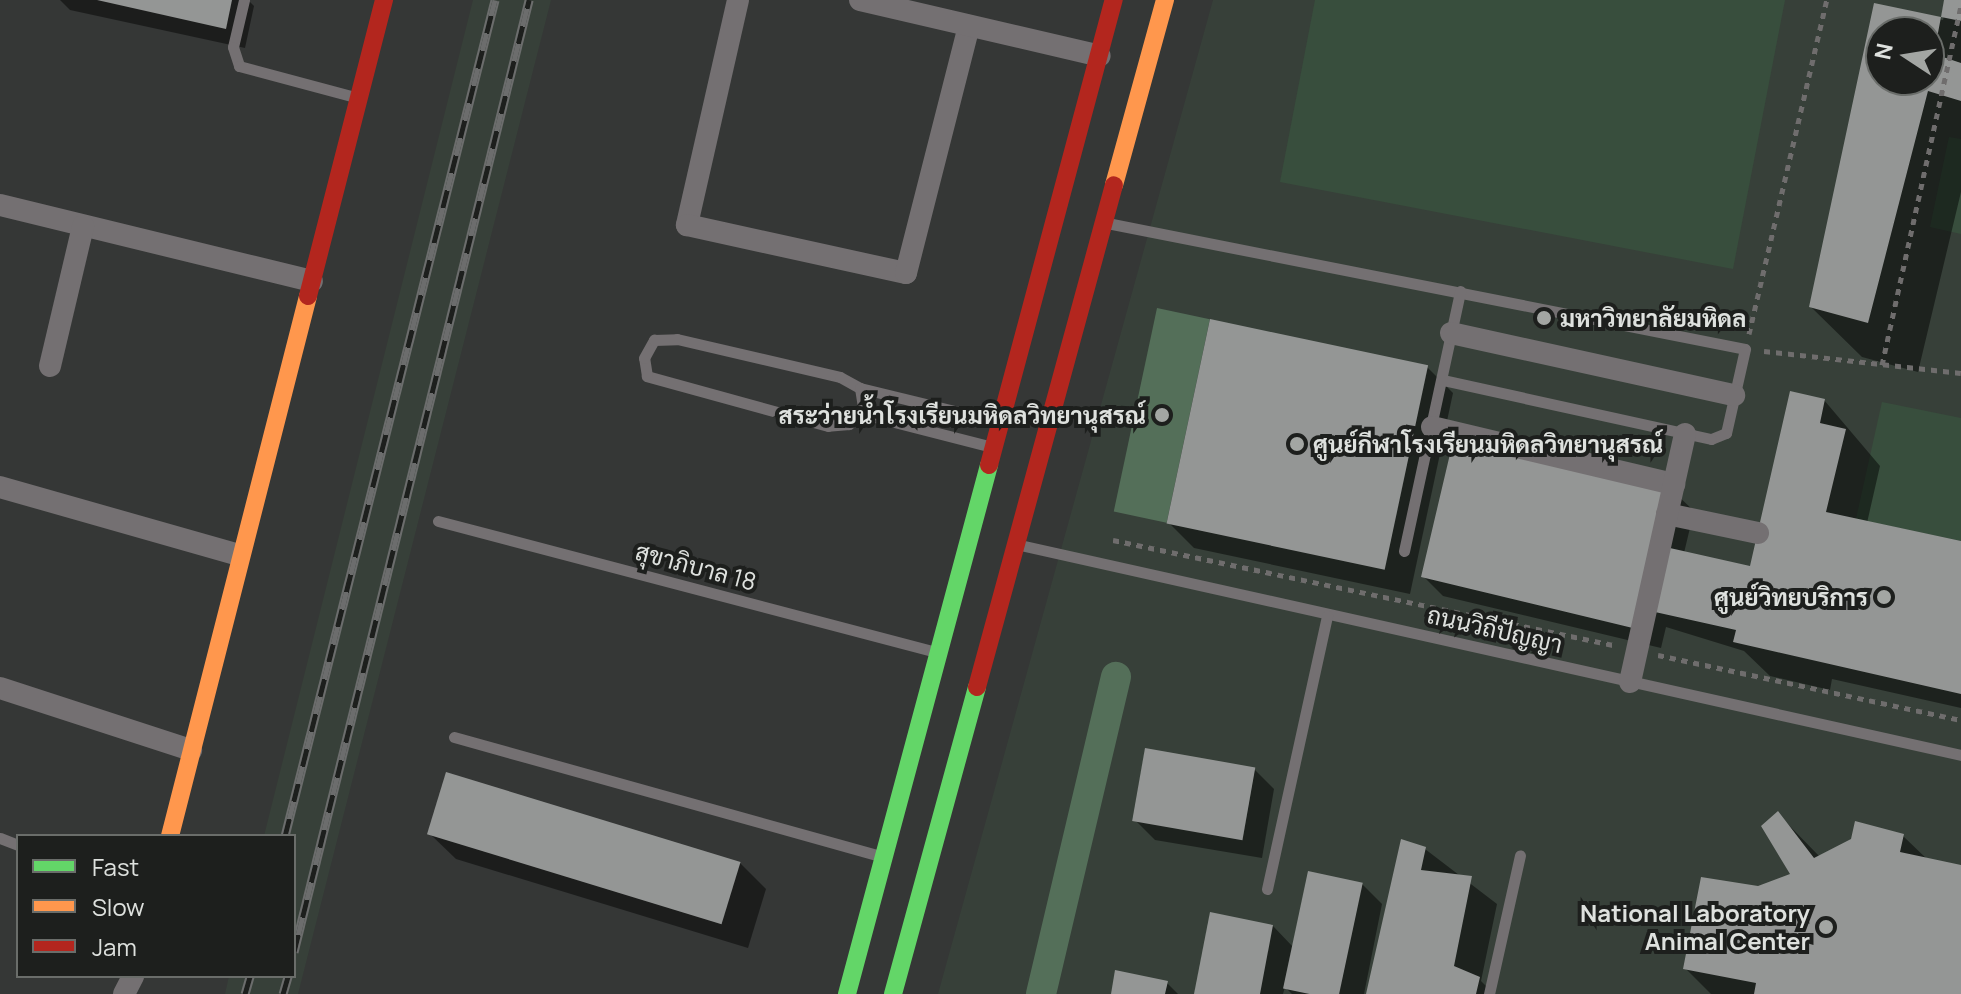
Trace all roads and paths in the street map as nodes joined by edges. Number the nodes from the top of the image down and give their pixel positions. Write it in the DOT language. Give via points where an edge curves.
graph roads {
  1 [pos="244,0"];
  2 [pos="384,0"];
  3 [pos="738,0"];
  4 [pos="860,0"];
  5 [pos="1114,0"];
  6 [pos="1165,0"];
  7 [pos="1827,0"];
  8 [pos="1961,6"];
  9 [pos="969,26"];
  10 [pos="1100,56"];
  11 [pos="359,98"];
  12 [pos="0,205"];
  13 [pos="1107,223"];
  14 [pos="83,226"];
  15 [pos="312,281"];
  16 [pos="1460,291"];
  17 [pos="1451,333"];
  18 [pos="1745,349"];
  19 [pos="1882,365"];
  20 [pos="50,366"];
  21 [pos="1961,373"];
  22 [pos="1442,380"];
  23 [pos="860,388"];
  24 [pos="1734,395"];
  25 [pos="859,413"];
  26 [pos="1004,423"];
  27 [pos="1432,427"];
  28 [pos="1685,434"];
  29 [pos="996,448"];
  30 [pos="1674,484"];
  31 [pos="0,487"];
  32 [pos="1667,514"];
  33 [pos="438,521"];
  34 [pos="1758,533"];
  35 [pos="1113,540"];
  36 [pos="1020,545"];
  37 [pos="1404,551"];
  38 [pos="239,555"];
  39 [pos="1301,579"];
  40 [pos="1327,615"];
  41 [pos="943,654"];
  42 [pos="1630,682"];
  43 [pos="0,688"];
  44 [pos="454,737"];
  45 [pos="191,750"];
  46 [pos="1961,755"];
  47 [pos="170,834"];
  48 [pos="1520,855"];
  49 [pos="886,858"];
  50 [pos="1267,889"];
  51 [pos="847,994"];
  52 [pos="893,994"];
  53 [pos="1489,994"];
  1 -- 11 [label="lane" via="233,47 239,66"];
  2 -- 11 [label="main road"];
  3 -- 9 [label="street" via="687,225 906,273"];
  4 -- 9 [label="street"];
  5 -- 10 [label="main road"];
  6 -- 13 [label="main road"];
  7 -- 18 [label="path"];
  8 -- 19 [label="path"];
  9 -- 10 [label="street"];
  10 -- 26 [label="main road"];
  11 -- 15 [label="main road"];
  12 -- 14 [label="street"];
  13 -- 16 [label="lane"];
  13 -- 36 [label="main road"];
  14 -- 15 [label="street"];
  14 -- 20 [label="street"];
  15 -- 38 [label="main road"];
  16 -- 17 [label="lane"];
  16 -- 18 [label="lane"];
  17 -- 22 [label="lane"];
  17 -- 24 [label="street"];
  18 -- 19 [label="path"];
  18 -- 24 [label="lane"];
  19 -- 21 [label="path"];
  22 -- 27 [label="lane"];
  22 -- 28 [label="lane"];
  23 -- 25 [label="lane"];
  23 -- 25 [label="lane" via="840,377 677,339 654,340 644,358 647,376 681,389 828,426 849,424"];
  23 -- 26 [label="lane"];
  24 -- 28 [label="lane" via="1722,436"];
  25 -- 29 [label="lane"];
  26 -- 29 [label="main road"];
  27 -- 30 [label="street"];
  27 -- 37 [label="lane"];
  28 -- 30 [label="street"];
  29 -- 41 [label="main road"];
  30 -- 32 [label="street"];
  31 -- 38 [label="street"];
  32 -- 34 [label="street"];
  32 -- 42 [label="street"];
  33 -- 41 [label="lane, สุขาภิบาล 18"];
  35 -- 39 [label="path"];
  36 -- 40 [label="lane, ถนนวิถีปัญญา"];
  36 -- 52 [label="main road"];
  38 -- 45 [label="main road"];
  40 -- 42 [label="lane, ถนนวิถีปัญญา"];
  40 -- 50 [label="lane"];
  41 -- 49 [label="main road"];
  42 -- 46 [label="lane, ถนนวิถีปัญญา"];
  43 -- 45 [label="street"];
  44 -- 49 [label="lane"];
  45 -- 47 [label="main road"];
  48 -- 53 [label="lane"];
  49 -- 51 [label="main road"];
}
